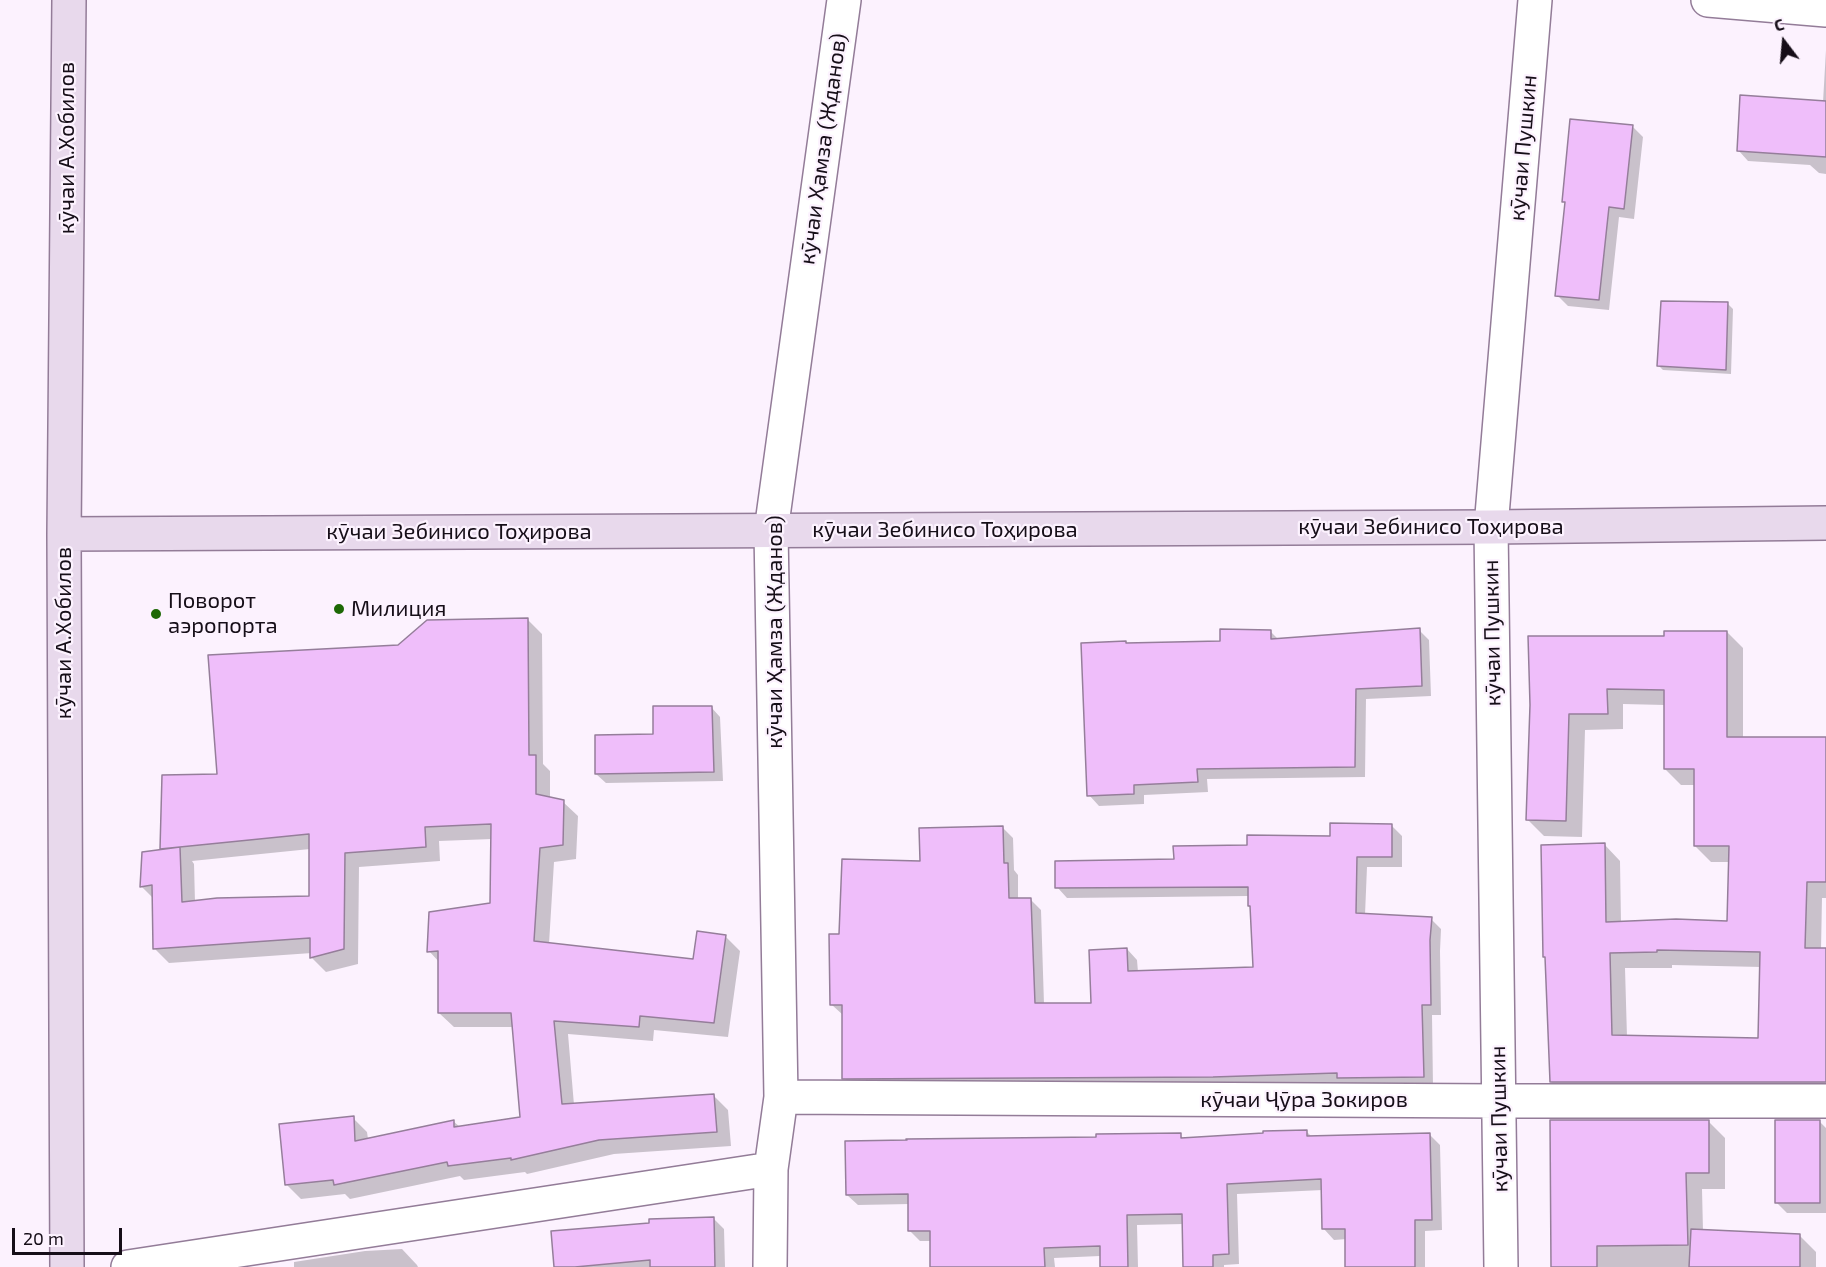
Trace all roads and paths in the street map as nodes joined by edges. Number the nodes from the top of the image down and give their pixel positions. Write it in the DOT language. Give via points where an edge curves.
graph roads {
  1 [pos="69,0"];
  2 [pos="844,0"];
  3 [pos="1535,0"];
  4 [pos="1708,0"];
  5 [pos="1826,10"];
  6 [pos="1826,523"];
  7 [pos="1491,527"];
  8 [pos="771,531"];
  9 [pos="64,534"];
  10 [pos="782,1097"];
  11 [pos="1499,1101"];
  12 [pos="1826,1101"];
  13 [pos="771,1169"];
  14 [pos="67,1267"];
  15 [pos="128,1267"];
  16 [pos="770,1267"];
  17 [pos="1501,1267"];
  1 -- 9 [label="main road, кӯчаи А.Хобилов"];
  2 -- 8 [label="street, кӯчаи Ҳамза (Жданов)"];
  3 -- 7 [label="street, кӯчаи Пушкин"];
  4 -- 5 [label="street"];
  6 -- 7 [label="main road, кӯчаи Зебинисо Тоҳирова"];
  7 -- 8 [label="main road, кӯчаи Зебинисо Тоҳирова"];
  7 -- 11 [label="street, кӯчаи Пушкин"];
  8 -- 9 [label="main road, кӯчаи Зебинисо Тоҳирова"];
  8 -- 10 [label="street, кӯчаи Ҳамза (Жданов)"];
  9 -- 14 [label="main road, кӯчаи А.Хобилов"];
  10 -- 11 [label="street, кӯчаи Ҷӯра Зокиров"];
  10 -- 13 [label="street, кӯчаи Ҳамза (Жданов)"];
  11 -- 12 [label="street, кӯчаи Ҷӯра Зокиров"];
  11 -- 17 [label="street, кӯчаи Пушкин"];
  13 -- 15 [label="street"];
  13 -- 16 [label="street, кӯчаи Ҳамза (Жданов)"];
}
